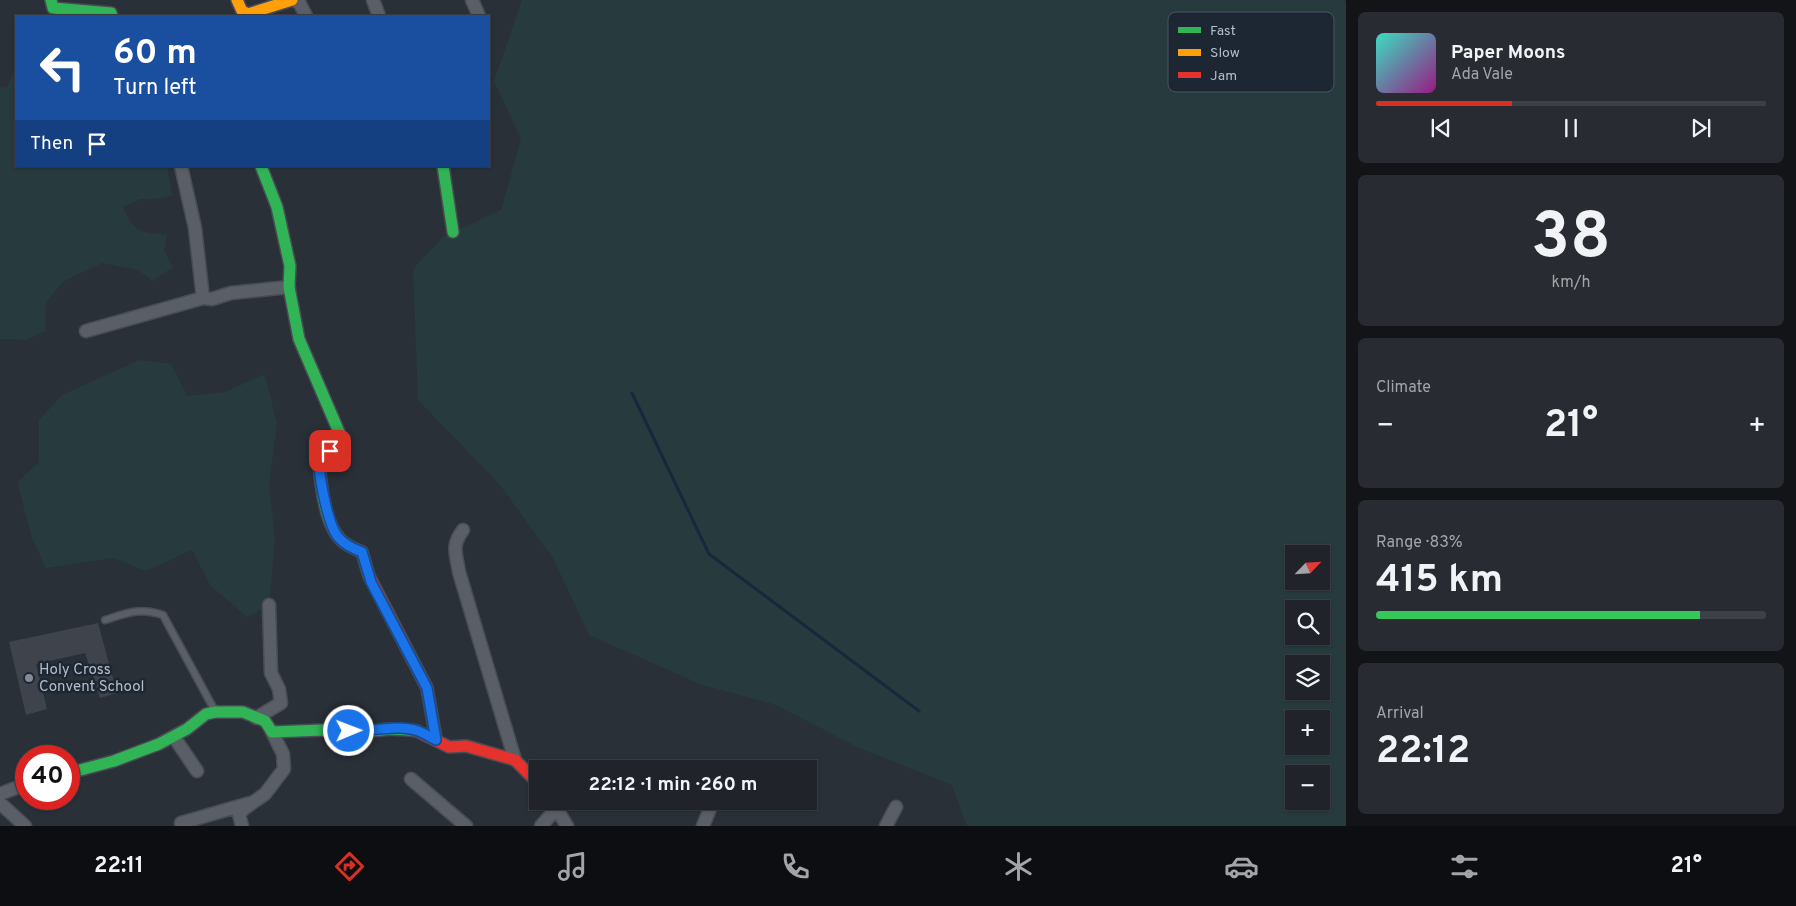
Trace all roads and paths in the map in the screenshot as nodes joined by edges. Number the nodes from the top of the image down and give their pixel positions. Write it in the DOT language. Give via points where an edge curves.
graph roads {
  1 [pos="51,0"];
  2 [pos="109,0"];
  3 [pos="237,0"];
  4 [pos="293,0"];
  5 [pos="373,0"];
  6 [pos="472,0"];
  7 [pos="112,15"];
  8 [pos="306,15"];
  9 [pos="379,15"];
  10 [pos="479,15"];
  11 [pos="181,167"];
  12 [pos="260,167"];
  13 [pos="443,167"];
  14 [pos="453,232"];
  15 [pos="288,287"];
  16 [pos="202,298"];
  17 [pos="86,331"];
  18 [pos="463,530"];
  19 [pos="269,605"];
  20 [pos="106,620"];
  21 [pos="216,712"];
  22 [pos="256,718"];
  23 [pos="272,732"];
  24 [pos="174,737"];
  25 [pos="436,740"];
  26 [pos="515,760"];
  27 [pos="80,770"];
  28 [pos="197,771"];
  29 [pos="529,774"];
  30 [pos="411,779"];
  31 [pos="15,788"];
  32 [pos="0,794"];
  33 [pos="257,801"];
  34 [pos="0,803"];
  35 [pos="896,807"];
  36 [pos="552,810"];
  37 [pos="558,810"];
  38 [pos="710,810"];
  39 [pos="181,823"];
  40 [pos="25,826"];
  41 [pos="242,826"];
  42 [pos="466,826"];
  43 [pos="542,826"];
  44 [pos="566,826"];
  45 [pos="703,826"];
  46 [pos="886,826"];
  1 -- 7 [label="street" via="53,8"];
  2 -- 7 [label="street"];
  3 -- 4 [label="street" via="242,11 248,14"];
  4 -- 8 [label="street" via="300,4"];
  5 -- 9 [label="street"];
  6 -- 10 [label="street"];
  11 -- 16 [label="street" via="195,228"];
  12 -- 15 [label="street" via="277,207 290,266"];
  13 -- 14 [label="street"];
  15 -- 16 [label="street"];
  15 -- 25 [label="street" via="299,339 342,439 319,464 325,504 337,537 362,552 371,582 427,688"];
  16 -- 17 [label="street"];
  18 -- 26 [label="street" via="456,539 455,548 459,572"];
  19 -- 22 [label="street" via="271,673 279,688 281,703"];
  20 -- 21 [label="lane" via="133,611 151,610 163,615"];
  21 -- 22 [label="street" via="243,712"];
  21 -- 24 [label="street" via="206,714"];
  22 -- 23 [label="street" via="265,721"];
  23 -- 25 [label="street" via="390,729 417,731"];
  23 -- 33 [label="street" via="283,754 284,768"];
  24 -- 27 [label="street" via="114,761"];
  24 -- 28 [label="street"];
  25 -- 26 [label="street" via="449,747 466,746"];
  26 -- 29 [label="street"];
  30 -- 42 [label="street"];
  31 -- 32 [label="street"];
  33 -- 39 [label="street"];
  33 -- 41 [label="street" via="239,814"];
  34 -- 40 [label="street"];
  35 -- 46 [label="street"];
  36 -- 43 [label="street"];
  37 -- 44 [label="street"];
  38 -- 45 [label="street"];
}
